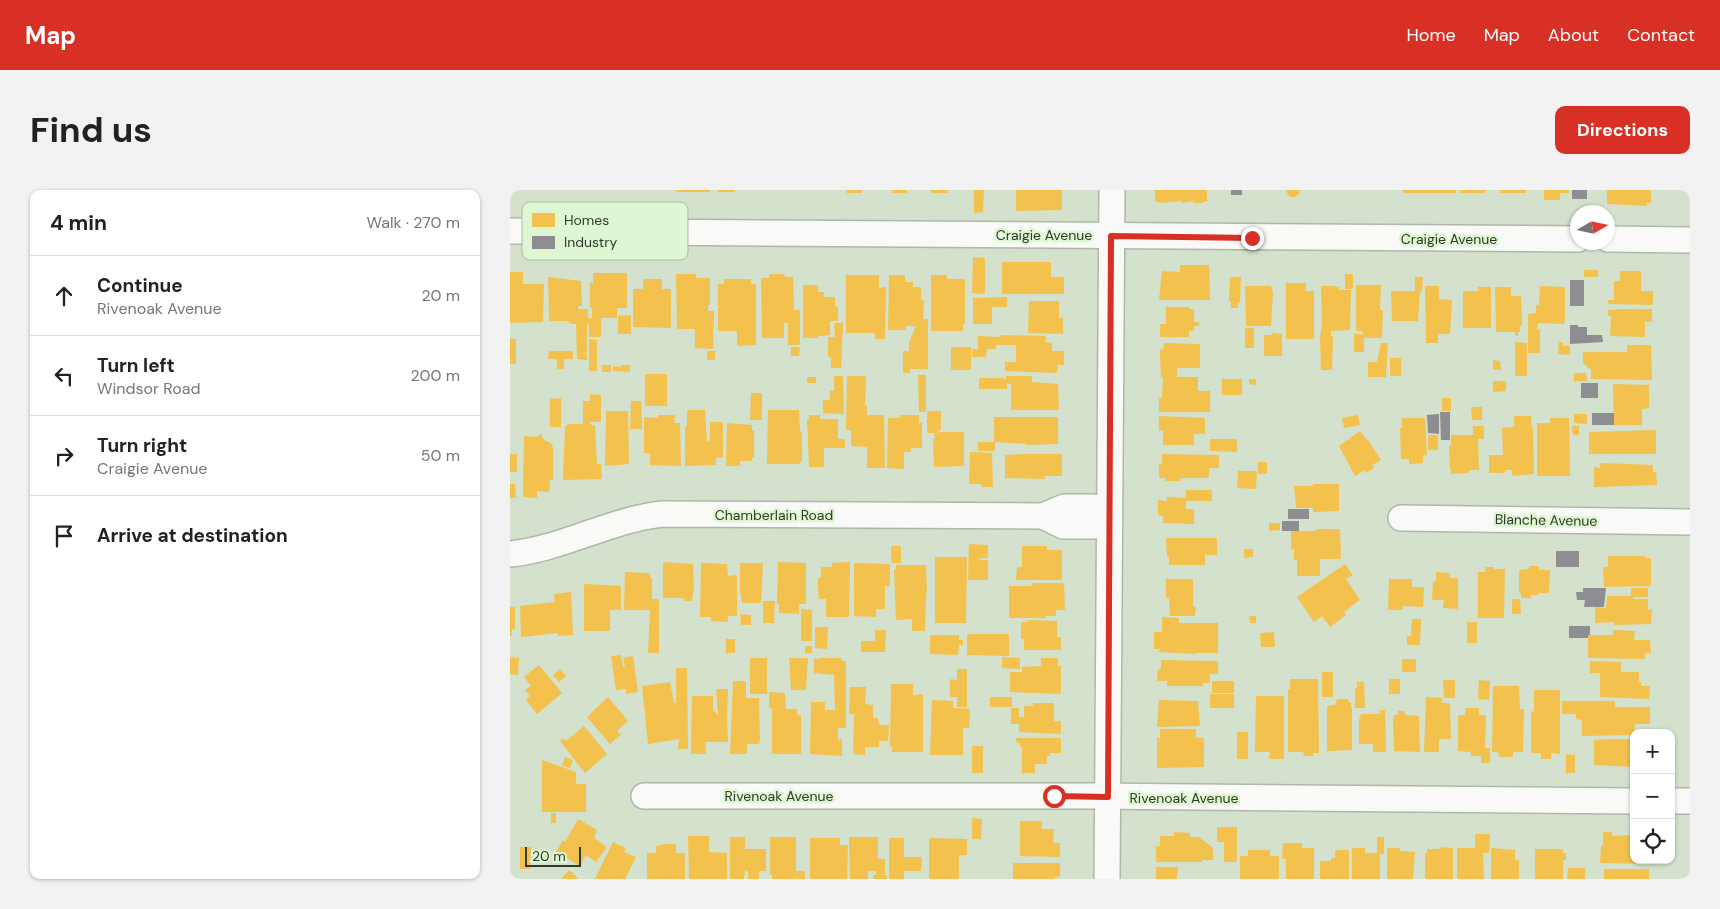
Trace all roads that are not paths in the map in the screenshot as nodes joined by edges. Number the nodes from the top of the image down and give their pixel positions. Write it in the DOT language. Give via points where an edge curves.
graph roads {
  1 [pos="1112,200"];
  2 [pos="688,232"];
  3 [pos="1111,236"];
  4 [pos="1570,239"];
  5 [pos="1615,240"];
  6 [pos="1690,240"];
  7 [pos="1109,516"];
  8 [pos="1401,518"];
  9 [pos="1690,522"];
  10 [pos="510,554"];
  11 [pos="644,796"];
  12 [pos="1108,797"];
  13 [pos="1630,801"];
  14 [pos="1675,801"];
  15 [pos="1690,801"];
  16 [pos="1107,879"];
  1 -- 3 [label="street"];
  2 -- 3 [label="street, Craigie Avenue"];
  3 -- 4 [label="street, Craigie Avenue"];
  3 -- 7 [label="street"];
  5 -- 6 [label="street"];
  7 -- 10 [label="street, Chamberlain Road" via="1093,526 1063,526 1043,516 662,514 632,519 538,549"];
  7 -- 12 [label="street"];
  8 -- 9 [label="street, Blanche Avenue"];
  11 -- 12 [label="street, Rivenoak Avenue"];
  12 -- 13 [label="street, Rivenoak Avenue"];
  12 -- 16 [label="street"];
  14 -- 15 [label="street"];
}
